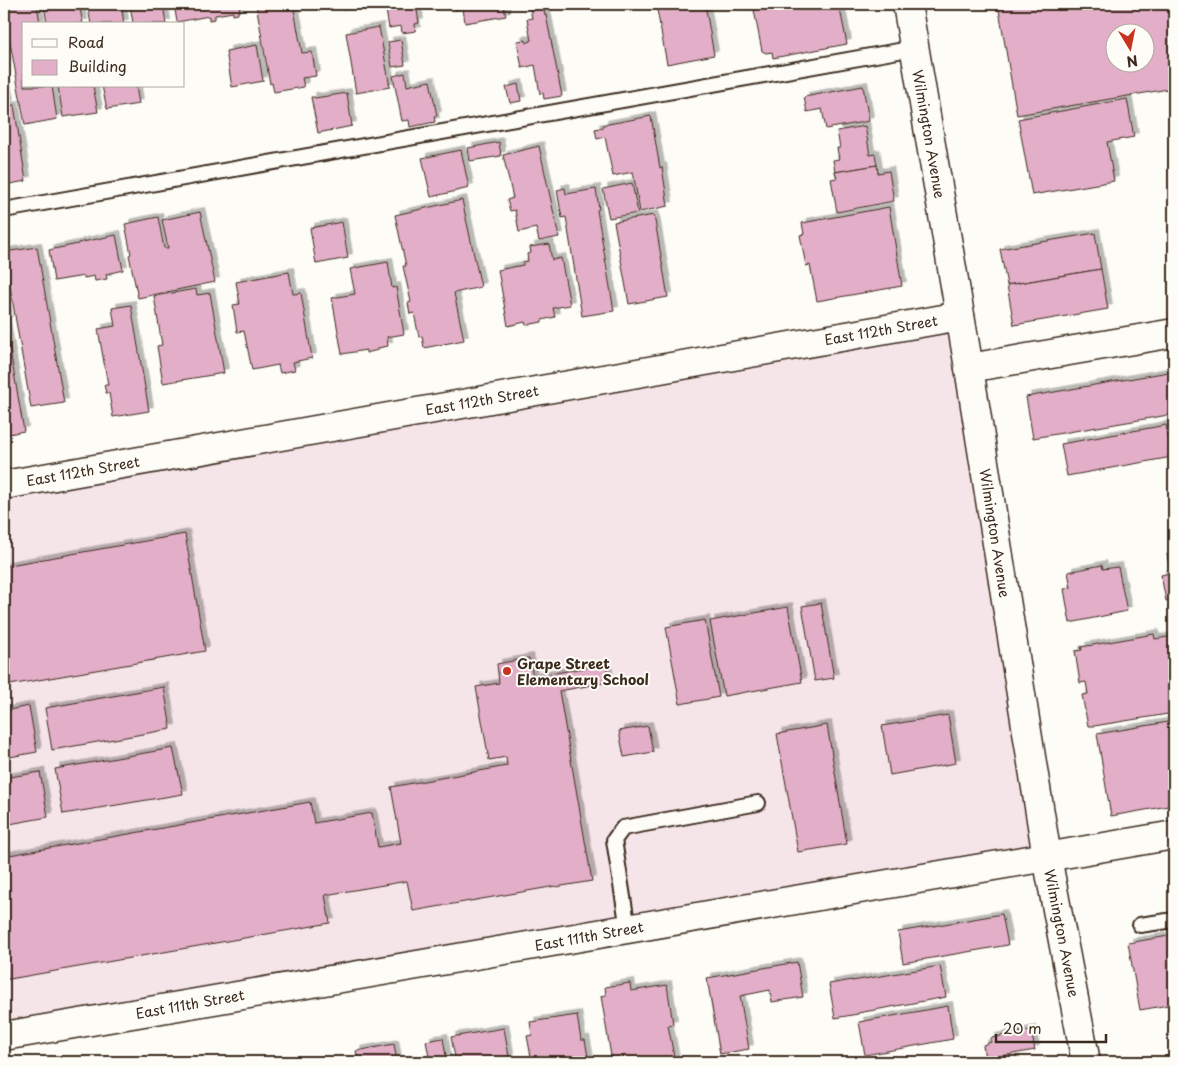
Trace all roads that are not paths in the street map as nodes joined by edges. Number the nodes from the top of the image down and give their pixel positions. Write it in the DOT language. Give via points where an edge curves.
graph roads {
  1 [pos="907,4"];
  2 [pos="915,48"];
  3 [pos="4,210"];
  4 [pos="960,316"];
  5 [pos="1174,333"];
  6 [pos="968,368"];
  7 [pos="4,485"];
  8 [pos="758,803"];
  9 [pos="1174,835"];
  10 [pos="1047,857"];
  11 [pos="1174,920"];
  12 [pos="1140,925"];
  13 [pos="628,929"];
  14 [pos="4,1036"];
  15 [pos="1086,1062"];
  1 -- 2 [label="street, Wilmington Avenue"];
  2 -- 3 [label="lane"];
  2 -- 4 [label="street, Wilmington Avenue"];
  4 -- 6 [label="street, Wilmington Avenue"];
  4 -- 7 [label="street, East 112th Street"];
  5 -- 6 [label="street"];
  6 -- 10 [label="street, Wilmington Avenue"];
  8 -- 13 [label="lane" via="623,828 614,840"];
  9 -- 10 [label="street, East 111th Street"];
  10 -- 13 [label="street, East 111th Street"];
  10 -- 15 [label="street, Wilmington Avenue"];
  11 -- 12 [label="lane"];
  13 -- 14 [label="street, East 111th Street"];
}
